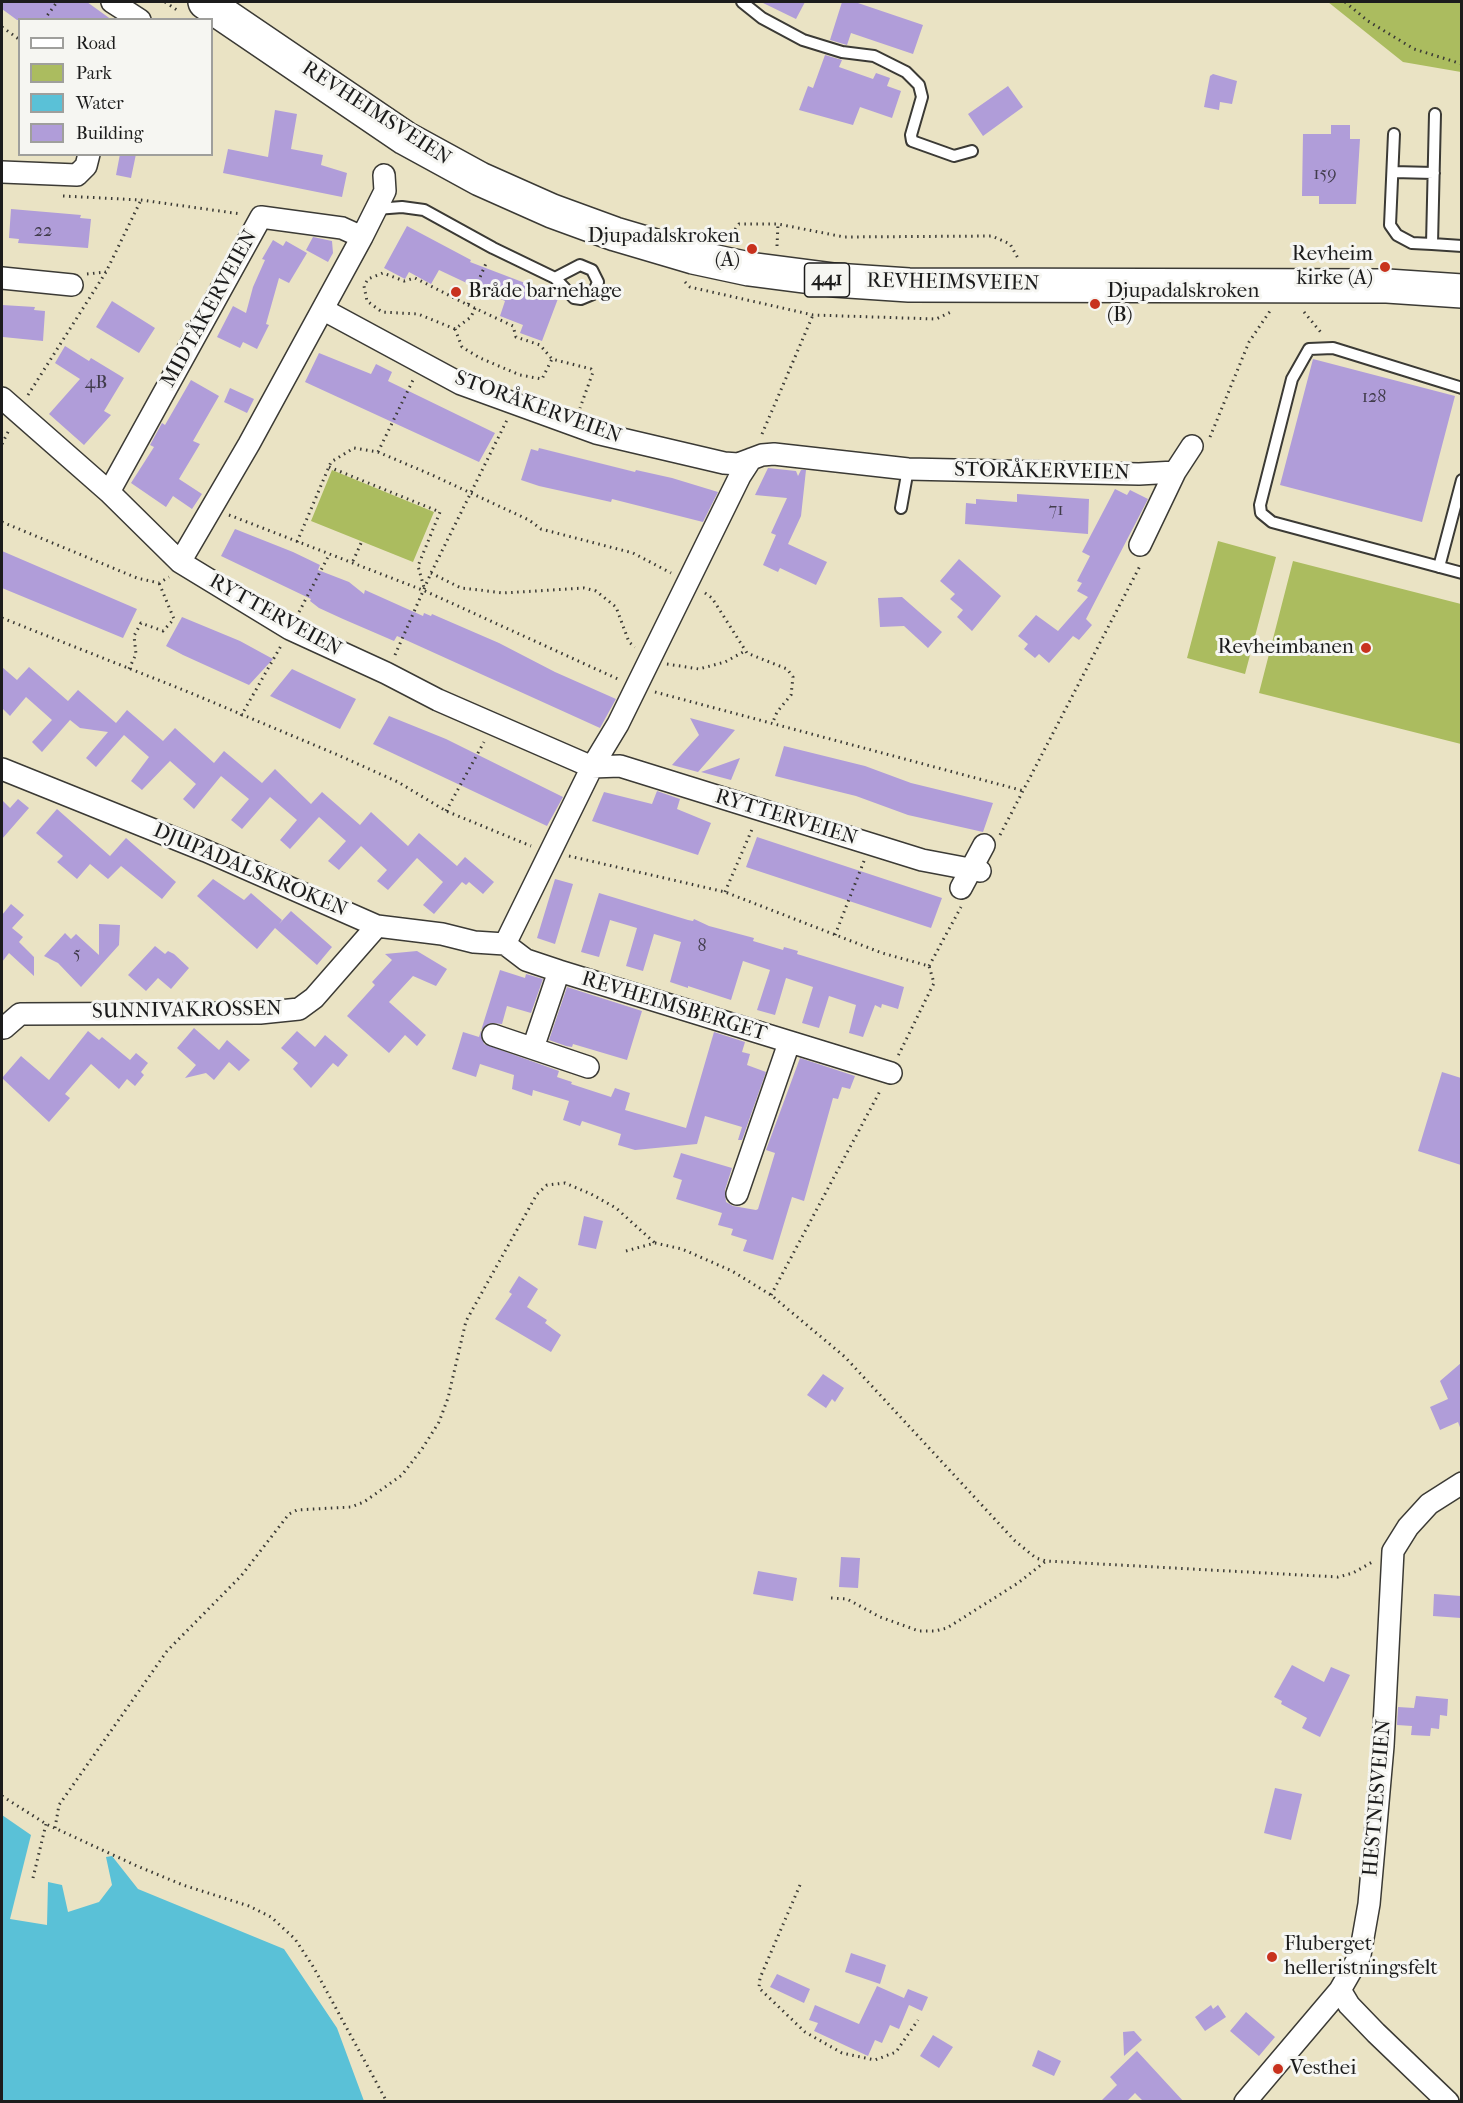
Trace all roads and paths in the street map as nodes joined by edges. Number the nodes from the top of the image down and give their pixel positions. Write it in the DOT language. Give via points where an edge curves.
graph roads {
  1 [pos="57,2"];
  2 [pos="112,2"];
  3 [pos="165,2"];
  4 [pos="742,2"];
  5 [pos="1345,2"];
  6 [pos="201,6"];
  7 [pos="45,18"];
  8 [pos="137,18"];
  9 [pos="2,27"];
  10 [pos="18,39"];
  11 [pos="1461,64"];
  12 [pos="1435,114"];
  13 [pos="1394,134"];
  14 [pos="972,151"];
  15 [pos="88,156"];
  16 [pos="2,172"];
  17 [pos="1393,172"];
  18 [pos="1434,173"];
  19 [pos="384,175"];
  20 [pos="60,196"];
  21 [pos="141,200"];
  22 [pos="376,209"];
  23 [pos="261,217"];
  24 [pos="778,224"];
  25 [pos="362,237"];
  26 [pos="719,237"];
  27 [pos="1432,244"];
  28 [pos="777,246"];
  29 [pos="1461,246"];
  30 [pos="492,248"];
  31 [pos="1020,263"];
  32 [pos="2,278"];
  33 [pos="555,278"];
  34 [pos="72,285"];
  35 [pos="1461,291"];
  36 [pos="1275,304"];
  37 [pos="1296,304"];
  38 [pos="468,305"];
  39 [pos="475,308"];
  40 [pos="324,310"];
  41 [pos="813,315"];
  42 [pos="456,329"];
  43 [pos="1333,348"];
  44 [pos="552,359"];
  45 [pos="422,363"];
  46 [pos="1461,388"];
  47 [pos="2,398"];
  48 [pos="515,404"];
  49 [pos="20,413"];
  50 [pos="578,416"];
  51 [pos="1200,443"];
  52 [pos="2,444"];
  53 [pos="378,452"];
  54 [pos="751,459"];
  55 [pos="329,467"];
  56 [pos="908,469"];
  57 [pos="1175,472"];
  58 [pos="1461,480"];
  59 [pos="109,492"];
  60 [pos="470,494"];
  61 [pos="901,508"];
  62 [pos="213,509"];
  63 [pos="2,522"];
  64 [pos="297,542"];
  65 [pos="362,542"];
  66 [pos="1141,554"];
  67 [pos="353,561"];
  68 [pos="185,565"];
  69 [pos="1439,567"];
  70 [pos="431,573"];
  71 [pos="1461,573"];
  72 [pos="689,582"];
  73 [pos="159,583"];
  74 [pos="425,591"];
  75 [pos="2,618"];
  76 [pos="745,651"];
  77 [pos="651,658"];
  78 [pos="129,669"];
  79 [pos="386,673"];
  80 [pos="636,688"];
  81 [pos="494,723"];
  82 [pos="772,724"];
  83 [pos="592,767"];
  84 [pos="2,769"];
  85 [pos="1024,791"];
  86 [pos="760,809"];
  87 [pos="446,811"];
  88 [pos="991,842"];
  89 [pos="870,844"];
  90 [pos="552,854"];
  91 [pos="976,870"];
  92 [pos="961,888"];
  93 [pos="725,892"];
  94 [pos="377,926"];
  95 [pos="835,935"];
  96 [pos="505,944"];
  97 [pos="929,966"];
  98 [pos="559,971"];
  99 [pos="2,1028"];
  100 [pos="493,1035"];
  101 [pos="789,1043"];
  102 [pos="533,1048"];
  103 [pos="588,1066"];
  104 [pos="891,1073"];
  105 [pos="737,1194"];
  106 [pos="655,1243"];
  107 [pos="626,1251"];
  108 [pos="771,1295"];
  109 [pos="1461,1483"];
  110 [pos="1393,1551"];
  111 [pos="1046,1561"];
  112 [pos="831,1598"];
  113 [pos="2,1796"];
  114 [pos="46,1824"];
  115 [pos="55,1828"];
  116 [pos="33,1878"];
  117 [pos="800,1885"];
  118 [pos="1340,1990"];
  119 [pos="918,2020"];
  120 [pos="387,2102"];
  121 [pos="1245,2102"];
  122 [pos="1448,2102"];
  1 -- 7 [label="path"];
  2 -- 8 [label="street"];
  3 -- 6 [label="path"];
  4 -- 14 [label="lane" via="762,18 803,40 842,52 874,56 906,72 919,85 922,97 912,141 954,156"];
  5 -- 11 [label="path" via="1414,49"];
  6 -- 35 [label="main road, REVHEIMSVEIEN / 441" via="252,33 405,138 480,179 573,219 693,258 834,280 909,285 1387,286"];
  9 -- 10 [label="path"];
  12 -- 18 [label="lane"];
  13 -- 17 [label="lane"];
  15 -- 16 [label="street" via="78,175"];
  17 -- 18 [label="lane"];
  17 -- 27 [label="lane" via="1390,225 1397,235 1412,243"];
  18 -- 27 [label="lane"];
  19 -- 22 [label="street" via="385,191"];
  20 -- 21 [label="path"];
  21 -- 23 [label="path"];
  21 -- 49 [label="path" via="106,272"];
  22 -- 25 [label="street"];
  22 -- 30 [label="lane" via="424,210"];
  23 -- 25 [label="street, MIDTÅKERVEIEN" via="342,228"];
  23 -- 59 [label="street, MIDTÅKERVEIEN"];
  24 -- 26 [label="path" via="739,224 728,240"];
  24 -- 28 [label="path"];
  24 -- 31 [label="path" via="844,237 992,236 1010,244"];
  25 -- 40 [label="street"];
  27 -- 29 [label="lane"];
  30 -- 33 [label="lane"];
  30 -- 38 [label="path"];
  32 -- 34 [label="street"];
  36 -- 51 [label="path" via="1249,342"];
  37 -- 43 [label="path"];
  38 -- 39 [label="path"];
  38 -- 42 [label="path" via="415,278 404,281 383,273 364,285 366,300 382,312 418,314"];
  39 -- 42 [label="path" via="471,317"];
  39 -- 44 [label="path" via="513,326 516,337 540,345"];
  40 -- 45 [label="street, STORÅKERVEIEN"];
  40 -- 62 [label="street"];
  41 -- 54 [label="path"];
  42 -- 44 [label="path" via="462,347 520,375 542,379"];
  43 -- 46 [label="lane"];
  43 -- 69 [label="lane" via="1309,349 1292,379 1261,513 1291,529"];
  44 -- 50 [label="path" via="586,366 593,372"];
  45 -- 48 [label="street, STORÅKERVEIEN" via="461,384"];
  45 -- 53 [label="path"];
  47 -- 49 [label="street, RYTTERVEIEN"];
  48 -- 54 [label="street, STORÅKERVEIEN" via="596,434 724,463 738,464"];
  48 -- 60 [label="path"];
  49 -- 52 [label="path"];
  49 -- 59 [label="street, RYTTERVEIEN"];
  51 -- 57 [label="street"];
  53 -- 55 [label="path" via="354,448 341,454"];
  53 -- 60 [label="path"];
  54 -- 56 [label="street, STORÅKERVEIEN" via="774,454"];
  54 -- 72 [label="street"];
  55 -- 64 [label="path"];
  55 -- 74 [label="path" via="440,512 418,566"];
  56 -- 57 [label="street, STORÅKERVEIEN"];
  56 -- 61 [label="lane"];
  57 -- 66 [label="street"];
  58 -- 69 [label="lane"];
  59 -- 68 [label="street, RYTTERVEIEN"];
  60 -- 70 [label="path"];
  60 -- 72 [label="path" via="541,529 633,553"];
  62 -- 64 [label="path"];
  62 -- 68 [label="street"];
  63 -- 73 [label="path" via="137,578"];
  64 -- 67 [label="path"];
  65 -- 67 [label="path"];
  66 -- 85 [label="path"];
  67 -- 74 [label="path"];
  68 -- 73 [label="path"];
  68 -- 79 [label="street, RYTTERVEIEN" via="290,629"];
  69 -- 71 [label="lane"];
  70 -- 74 [label="path"];
  70 -- 77 [label="path" via="461,588 504,593 584,588 596,591 616,607 629,642"];
  72 -- 76 [label="path" via="712,598"];
  72 -- 77 [label="street"];
  73 -- 78 [label="path" via="174,619 164,631 141,623 134,636 136,654"];
  74 -- 79 [label="path"];
  74 -- 80 [label="path"];
  75 -- 78 [label="path"];
  76 -- 77 [label="path" via="726,662 699,669 675,668"];
  76 -- 82 [label="path" via="787,669 794,677 790,695"];
  77 -- 80 [label="street"];
  78 -- 87 [label="path" via="338,755 398,782"];
  79 -- 81 [label="street, RYTTERVEIEN"];
  80 -- 82 [label="path"];
  80 -- 83 [label="street"];
  81 -- 83 [label="street, RYTTERVEIEN"];
  81 -- 87 [label="path"];
  82 -- 85 [label="path"];
  83 -- 86 [label="street, RYTTERVEIEN" via="620,766"];
  83 -- 90 [label="street"];
  84 -- 94 [label="street, DJUPADALSKROKEN" via="206,851"];
  85 -- 88 [label="path"];
  86 -- 89 [label="street, RYTTERVEIEN"];
  86 -- 93 [label="path"];
  87 -- 90 [label="path"];
  88 -- 91 [label="street"];
  89 -- 91 [label="street, RYTTERVEIEN" via="922,860"];
  89 -- 95 [label="path"];
  90 -- 93 [label="path"];
  90 -- 96 [label="street"];
  91 -- 92 [label="street"];
  91 -- 97 [label="path"];
  93 -- 95 [label="path"];
  94 -- 96 [label="street, DJUPADALSKROKEN"];
  94 -- 99 [label="street, SUNNIVAKROSSEN" via="314,998 299,1009 260,1013 20,1014"];
  95 -- 97 [label="path"];
  96 -- 98 [label="street, REVHEIMSBERGET" via="526,960"];
  97 -- 104 [label="path" via="934,983"];
  98 -- 101 [label="street, REVHEIMSBERGET"];
  98 -- 102 [label="street, REVHEIMSBERGET"];
  100 -- 102 [label="street"];
  101 -- 104 [label="street, REVHEIMSBERGET"];
  101 -- 105 [label="street, REVHEIMSBERGET"];
  102 -- 103 [label="street"];
  104 -- 108 [label="path"];
  106 -- 107 [label="path"];
  106 -- 108 [label="path" via="707,1259"];
  106 -- 115 [label="path" via="616,1208 591,1194 565,1183 554,1182 542,1189 466,1321 448,1398 422,1449 402,1475 364,1502 289,1514 242,1576 167,1651 59,1805"];
  108 -- 111 [label="path" via="845,1357 1015,1541"];
  109 -- 110 [label="street, HESTNESVEIEN" via="1429,1504"];
  110 -- 111 [label="path" via="1338,1577"];
  110 -- 118 [label="street, HESTNESVEIEN" via="1383,1746 1367,1926 1360,1955"];
  111 -- 112 [label="path" via="947,1628 935,1631 919,1631 880,1617 847,1599"];
  113 -- 114 [label="path"];
  114 -- 115 [label="path"];
  114 -- 116 [label="path"];
  115 -- 120 [label="path" via="183,1886 249,1906 270,1917 295,1939 314,1968"];
  117 -- 119 [label="path" via="759,1988 805,2032 842,2053 875,2060 896,2052"];
  118 -- 121 [label="street, HESTNESVEIEN"];
  118 -- 122 [label="street" via="1349,2005"];
}
